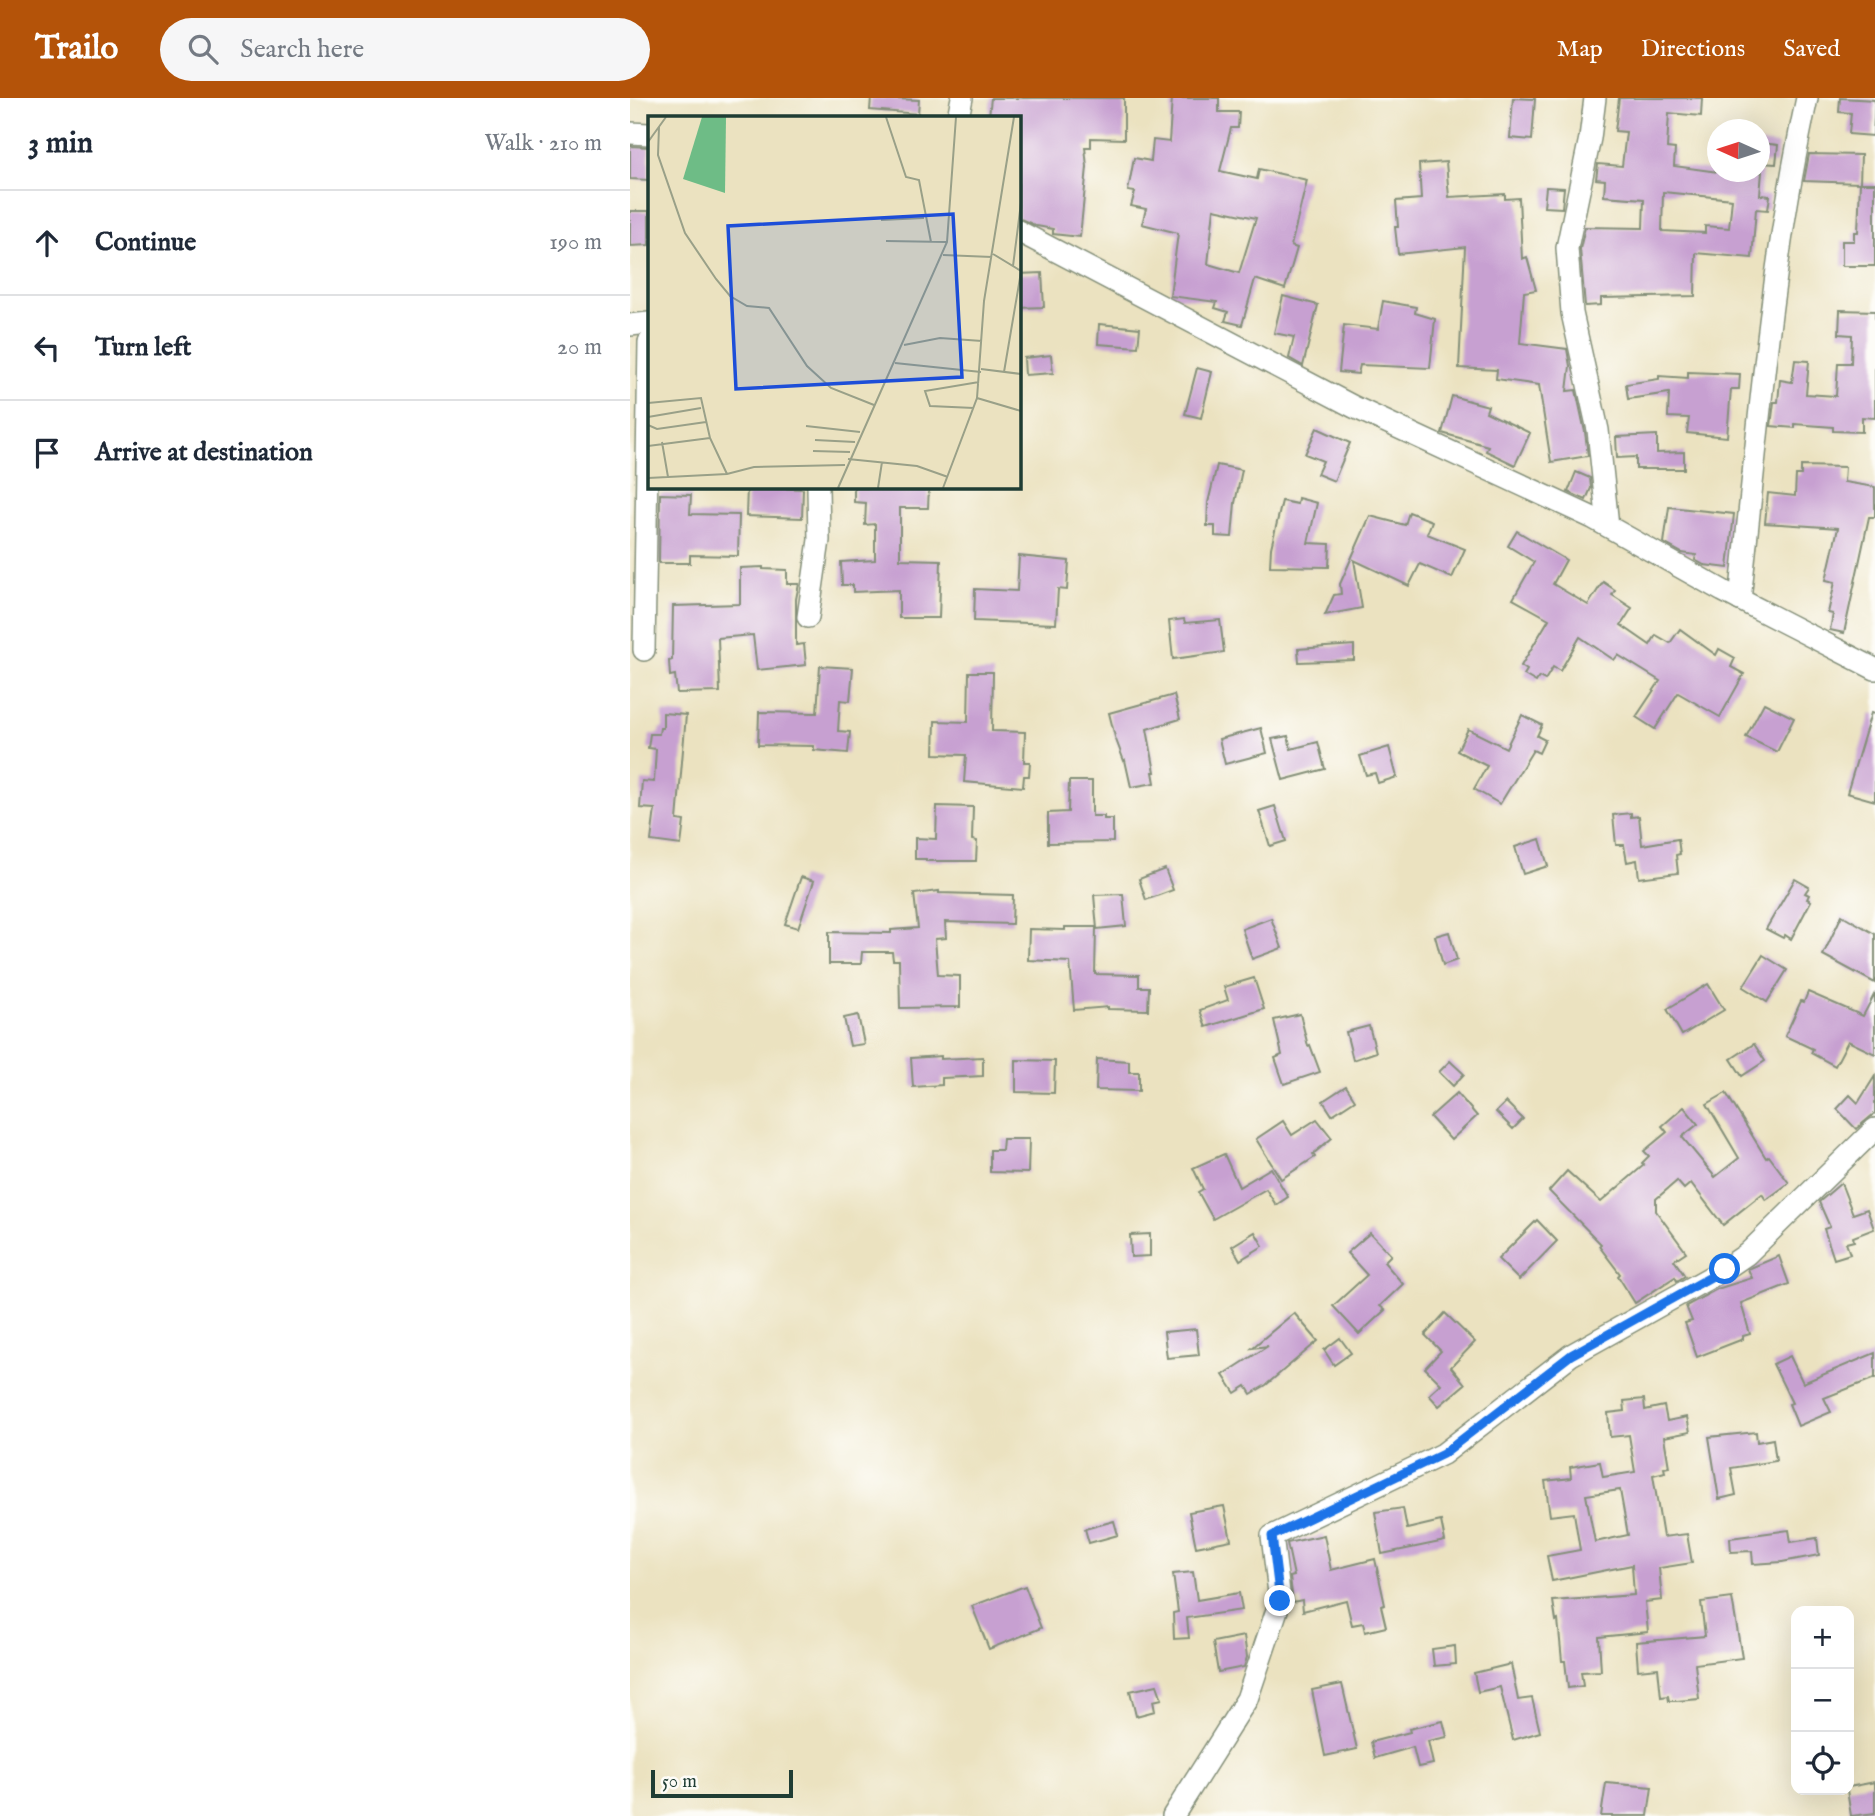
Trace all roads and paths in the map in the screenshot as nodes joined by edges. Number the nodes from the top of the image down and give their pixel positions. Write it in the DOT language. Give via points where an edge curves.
graph roads {
  1 [pos="962,98"];
  2 [pos="1595,98"];
  3 [pos="1807,98"];
  4 [pos="958,116"];
  5 [pos="630,133"];
  6 [pos="648,134"];
  7 [pos="1020,232"];
  8 [pos="648,323"];
  9 [pos="630,325"];
  10 [pos="648,404"];
  11 [pos="818,488"];
  12 [pos="1608,526"];
  13 [pos="1740,600"];
  14 [pos="808,617"];
  15 [pos="644,650"];
  16 [pos="1875,669"];
  17 [pos="1875,1129"];
  18 [pos="1173,1816"];
  1 -- 4 [label="street"];
  2 -- 12 [label="street" via="1567,248 1572,313 1598,430"];
  3 -- 13 [label="street" via="1790,176"];
  5 -- 6 [label="street"];
  7 -- 12 [label="street" via="1354,407"];
  8 -- 9 [label="street"];
  10 -- 15 [label="street"];
  11 -- 14 [label="street" via="819,540"];
  12 -- 13 [label="street"];
  13 -- 16 [label="street"];
  17 -- 18 [label="street" via="1747,1254 1725,1269 1571,1355 1443,1454 1272,1536 1280,1601 1247,1699"];
}
